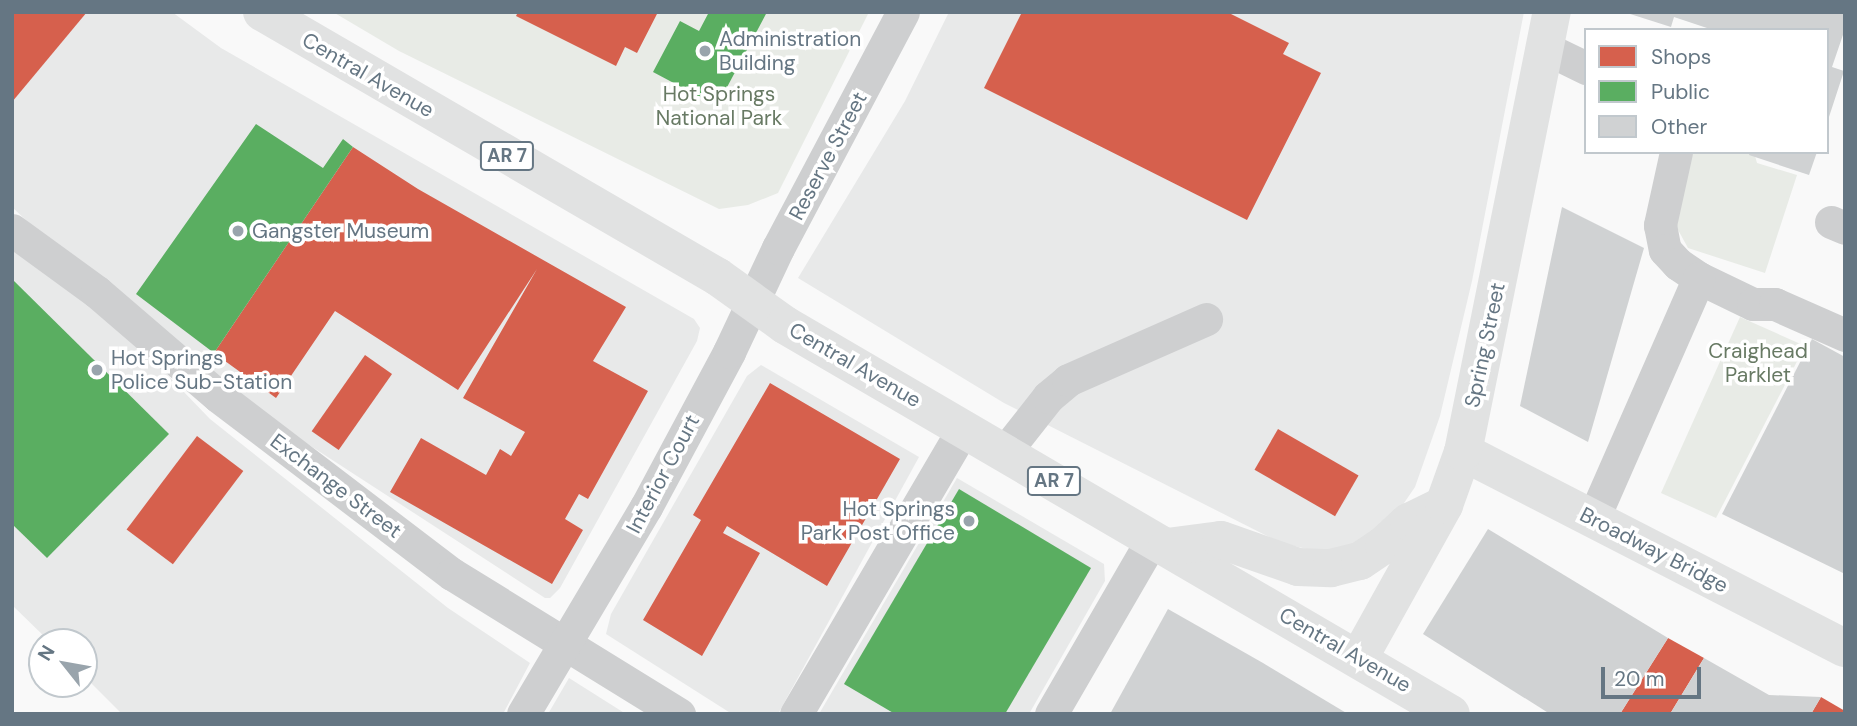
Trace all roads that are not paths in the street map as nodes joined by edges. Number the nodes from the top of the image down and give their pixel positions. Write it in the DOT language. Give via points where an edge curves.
graph roads {
  1 [pos="262,12"];
  2 [pos="903,12"];
  3 [pos="1549,30"];
  4 [pos="1584,66"];
  5 [pos="1676,154"];
  6 [pos="12,230"];
  7 [pos="1699,278"];
  8 [pos="752,299"];
  9 [pos="1206,319"];
  10 [pos="1845,335"];
  11 [pos="964,428"];
  12 [pos="1463,452"];
  13 [pos="1004,453"];
  14 [pos="1444,505"];
  15 [pos="1594,519"];
  16 [pos="1160,542"];
  17 [pos="567,644"];
  18 [pos="1845,648"];
  19 [pos="1359,658"];
  20 [pos="523,714"];
  21 [pos="679,714"];
  22 [pos="796,714"];
  23 [pos="1051,714"];
  24 [pos="1451,714"];
  1 -- 8 [label="main road, Central Avenue / AR 7"];
  2 -- 8 [label="street, Reserve Street"];
  3 -- 4 [label="street"];
  3 -- 12 [label="main road, Spring Street"];
  5 -- 7 [label="street" via="1660,225 1665,250"];
  6 -- 17 [label="street, Exchange Street" via="97,292 218,396 452,574"];
  7 -- 10 [label="street" via="1753,304 1775,304"];
  7 -- 15 [label="street"];
  8 -- 11 [label="main road, Central Avenue / AR 7" via="785,325"];
  8 -- 17 [label="street, Interior Court" via="653,495"];
  9 -- 13 [label="street" via="1068,380 1048,397"];
  11 -- 13 [label="main road, Central Avenue / AR 7"];
  11 -- 22 [label="street"];
  12 -- 14 [label="main road, Spring Street"];
  12 -- 15 [label="main road, Broadway Bridge"];
  13 -- 16 [label="main road, Central Avenue / AR 7"];
  14 -- 16 [label="main road" via="1409,522 1360,561 1331,568 1298,568 1222,540"];
  14 -- 19 [label="main road, Spring Street"];
  15 -- 18 [label="main road, Broadway Bridge"];
  16 -- 19 [label="main road, Central Avenue / AR 7"];
  16 -- 23 [label="street"];
  17 -- 20 [label="street, Interior Court"];
  17 -- 21 [label="street, Exchange Street"];
  19 -- 24 [label="main road, Central Avenue / AR 7"];
}
